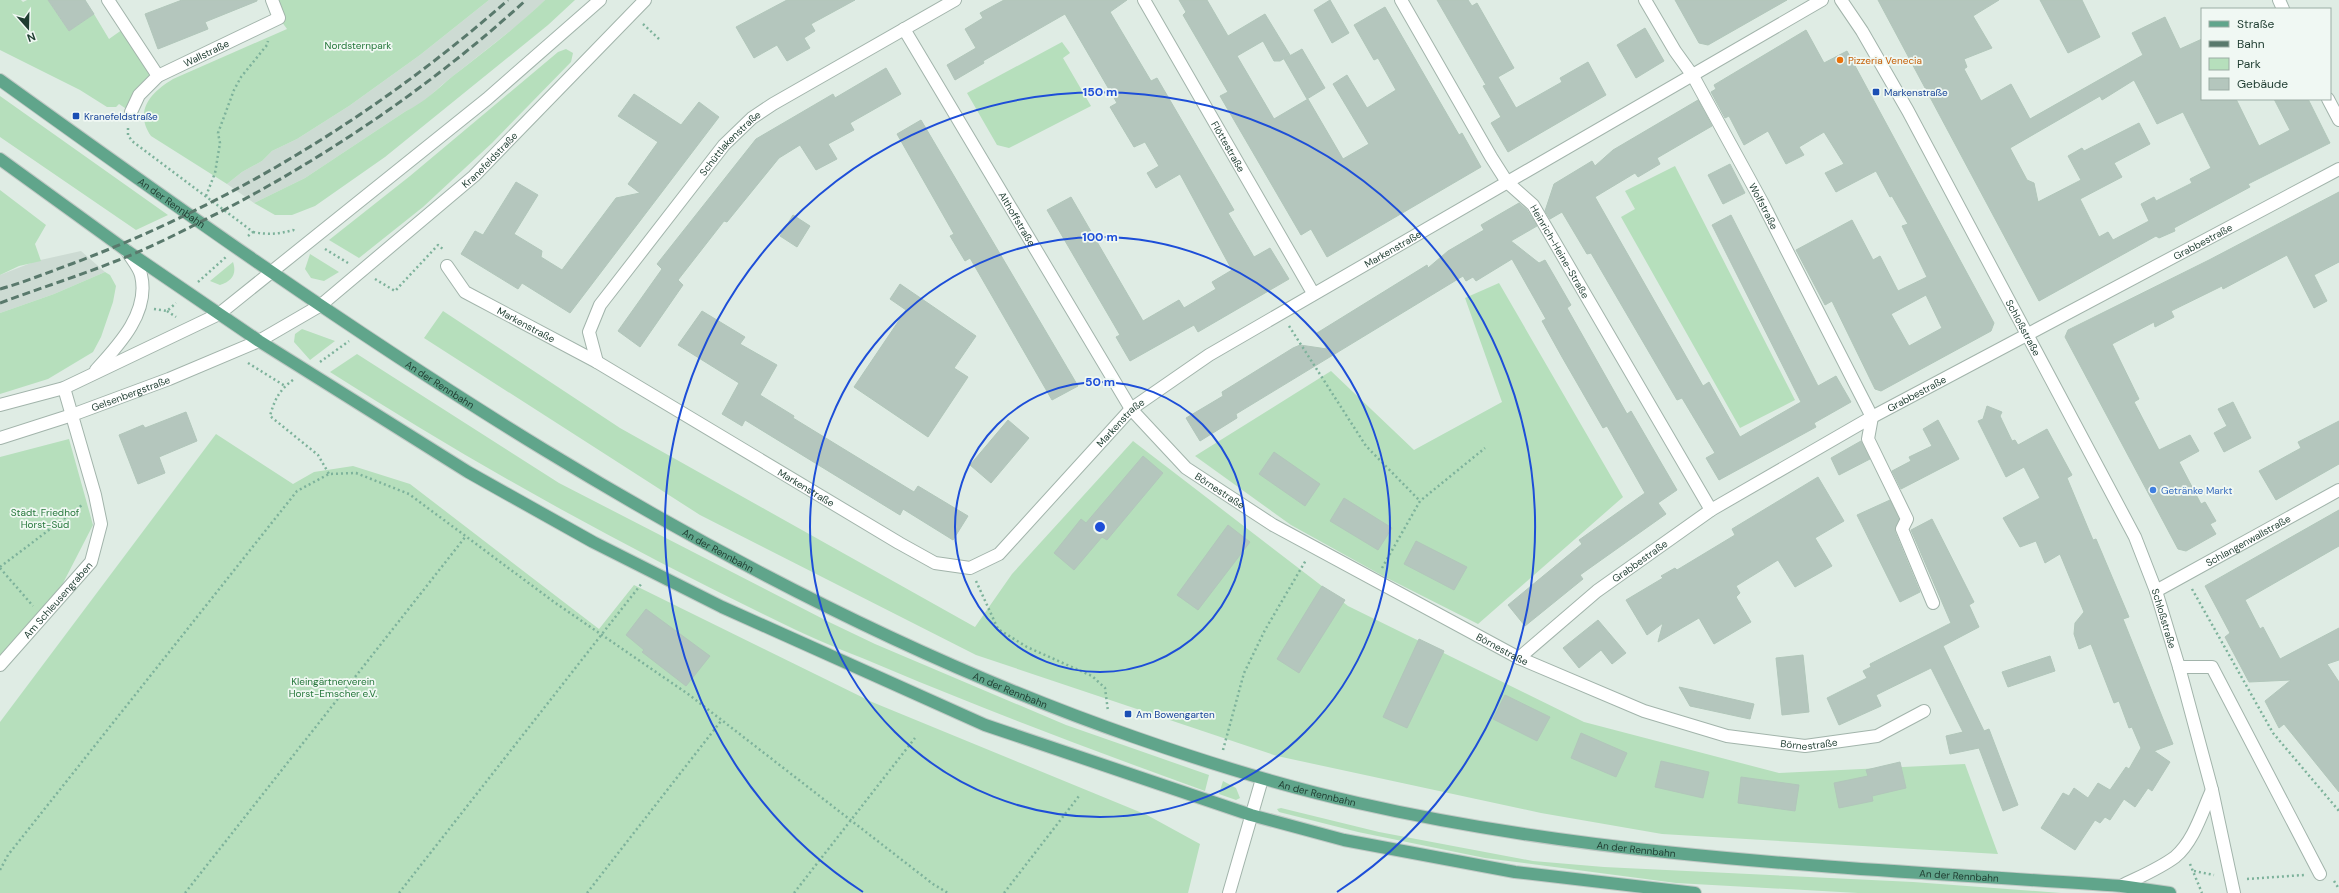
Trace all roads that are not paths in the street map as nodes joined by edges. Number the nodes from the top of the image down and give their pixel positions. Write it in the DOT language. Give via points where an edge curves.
graph roads {
  1 [pos="108,0"];
  2 [pos="272,0"];
  3 [pos="600,0"];
  4 [pos="645,0"];
  5 [pos="955,0"];
  6 [pos="1144,0"];
  7 [pos="1401,0"];
  8 [pos="1645,0"];
  9 [pos="1822,0"];
  10 [pos="1841,0"];
  11 [pos="904,29"];
  12 [pos="158,76"];
  13 [pos="1694,76"];
  14 [pos="0,80"];
  15 [pos="2329,100"];
  16 [pos="131,112"];
  17 [pos="2339,120"];
  18 [pos="0,159"];
  19 [pos="2339,169"];
  20 [pos="1507,182"];
  21 [pos="127,251"];
  22 [pos="448,266"];
  23 [pos="271,273"];
  24 [pos="1313,293"];
  25 [pos="321,305"];
  26 [pos="219,314"];
  27 [pos="2029,334"];
  28 [pos="259,341"];
  29 [pos="597,362"];
  30 [pos="92,374"];
  31 [pos="64,388"];
  32 [pos="0,405"];
  33 [pos="1131,409"];
  34 [pos="72,415"];
  35 [pos="1872,418"];
  36 [pos="0,438"];
  37 [pos="2339,490"];
  38 [pos="1711,510"];
  39 [pos="2156,591"];
  40 [pos="1933,603"];
  41 [pos="1519,658"];
  42 [pos="0,664"];
  43 [pos="2179,667"];
  44 [pos="1924,711"];
  45 [pos="1262,779"];
  46 [pos="2212,790"];
  47 [pos="1251,815"];
  48 [pos="2320,874"];
  49 [pos="2121,886"];
  50 [pos="1229,893"];
  51 [pos="1695,893"];
  52 [pos="2170,893"];
  53 [pos="2234,893"];
  1 -- 12 [label="street"];
  2 -- 12 [label="street, Wallstraße" via="279,18"];
  3 -- 23 [label="street" via="487,100"];
  4 -- 25 [label="street, Kranefeldstraße" via="474,176"];
  5 -- 11 [label="street, Schüttlakenstraße"];
  6 -- 24 [label="street, Flöttestraße"];
  7 -- 20 [label="street, Heinrich-Heine-Straße"];
  8 -- 13 [label="street, Wolfstraße" via="1675,51"];
  9 -- 13 [label="street, Markenstraße"];
  10 -- 27 [label="street, Schloßstraße" via="1908,111"];
  11 -- 29 [label="street, Schüttlakenstraße" via="772,104 752,118 724,145 600,305 589,332"];
  11 -- 33 [label="street, Althoffstraße"];
  12 -- 16 [label="street, Wallstraße" via="139,95"];
  13 -- 20 [label="street, Markenstraße"];
  13 -- 35 [label="street, Wolfstraße" via="1766,209"];
  14 -- 23 [label="main road, An der Rennbahn"];
  15 -- 17 [label="street"];
  18 -- 21 [label="main road"];
  19 -- 27 [label="street, Grabbestraße"];
  20 -- 24 [label="street, Markenstraße"];
  20 -- 38 [label="street, Heinrich-Heine-Straße" via="1533,205"];
  21 -- 26 [label="main road"];
  21 -- 30 [label="street" via="140,274 140,306 120,344"];
  22 -- 29 [label="street, Markenstraße" via="465,292"];
  23 -- 25 [label="main road, An der Rennbahn"];
  23 -- 26 [label="street"];
  24 -- 33 [label="street, Markenstraße" via="1209,355"];
  25 -- 28 [label="street, Kranefeldstraße"];
  25 -- 45 [label="main road, An der Rennbahn" via="576,469 654,515 830,609 900,643 1068,714"];
  26 -- 28 [label="main road"];
  26 -- 30 [label="street"];
  27 -- 35 [label="street, Grabbestraße"];
  27 -- 39 [label="street, Schloßstraße" via="2135,537"];
  28 -- 34 [label="street, Gelsenbergstraße" via="169,379"];
  28 -- 47 [label="main road" via="468,472 651,572 722,607 985,726"];
  29 -- 33 [label="street, Markenstraße" via="935,563 970,568 999,554"];
  30 -- 31 [label="street"];
  31 -- 32 [label="street"];
  31 -- 34 [label="street, Am Schleusengraben"];
  33 -- 41 [label="street, Börnestraße" via="1186,468 1273,525"];
  34 -- 36 [label="street, Gelsenbergstraße"];
  34 -- 42 [label="street, Am Schleusengraben" via="102,524 91,562"];
  35 -- 38 [label="street, Grabbestraße"];
  35 -- 40 [label="street" via="1868,439 1908,519 1902,530"];
  37 -- 39 [label="street, Schlangenwallstraße"];
  38 -- 41 [label="street, Grabbestraße" via="1596,591"];
  39 -- 43 [label="street, Schloßstraße"];
  41 -- 44 [label="street, Börnestraße" via="1644,711 1726,736 1812,745 1877,736"];
  43 -- 46 [label="street, Schloßstraße"];
  43 -- 48 [label="street" via="2212,667"];
  45 -- 47 [label="street"];
  45 -- 49 [label="main road, An der Rennbahn" via="1359,804 1514,834 1567,841 1753,860"];
  46 -- 49 [label="street" via="2196,828 2180,851 2159,867"];
  46 -- 53 [label="street, Schloßstraße"];
  47 -- 50 [label="street"];
  47 -- 51 [label="main road" via="1344,840 1515,872"];
  49 -- 52 [label="main road, An der Rennbahn"];
}
